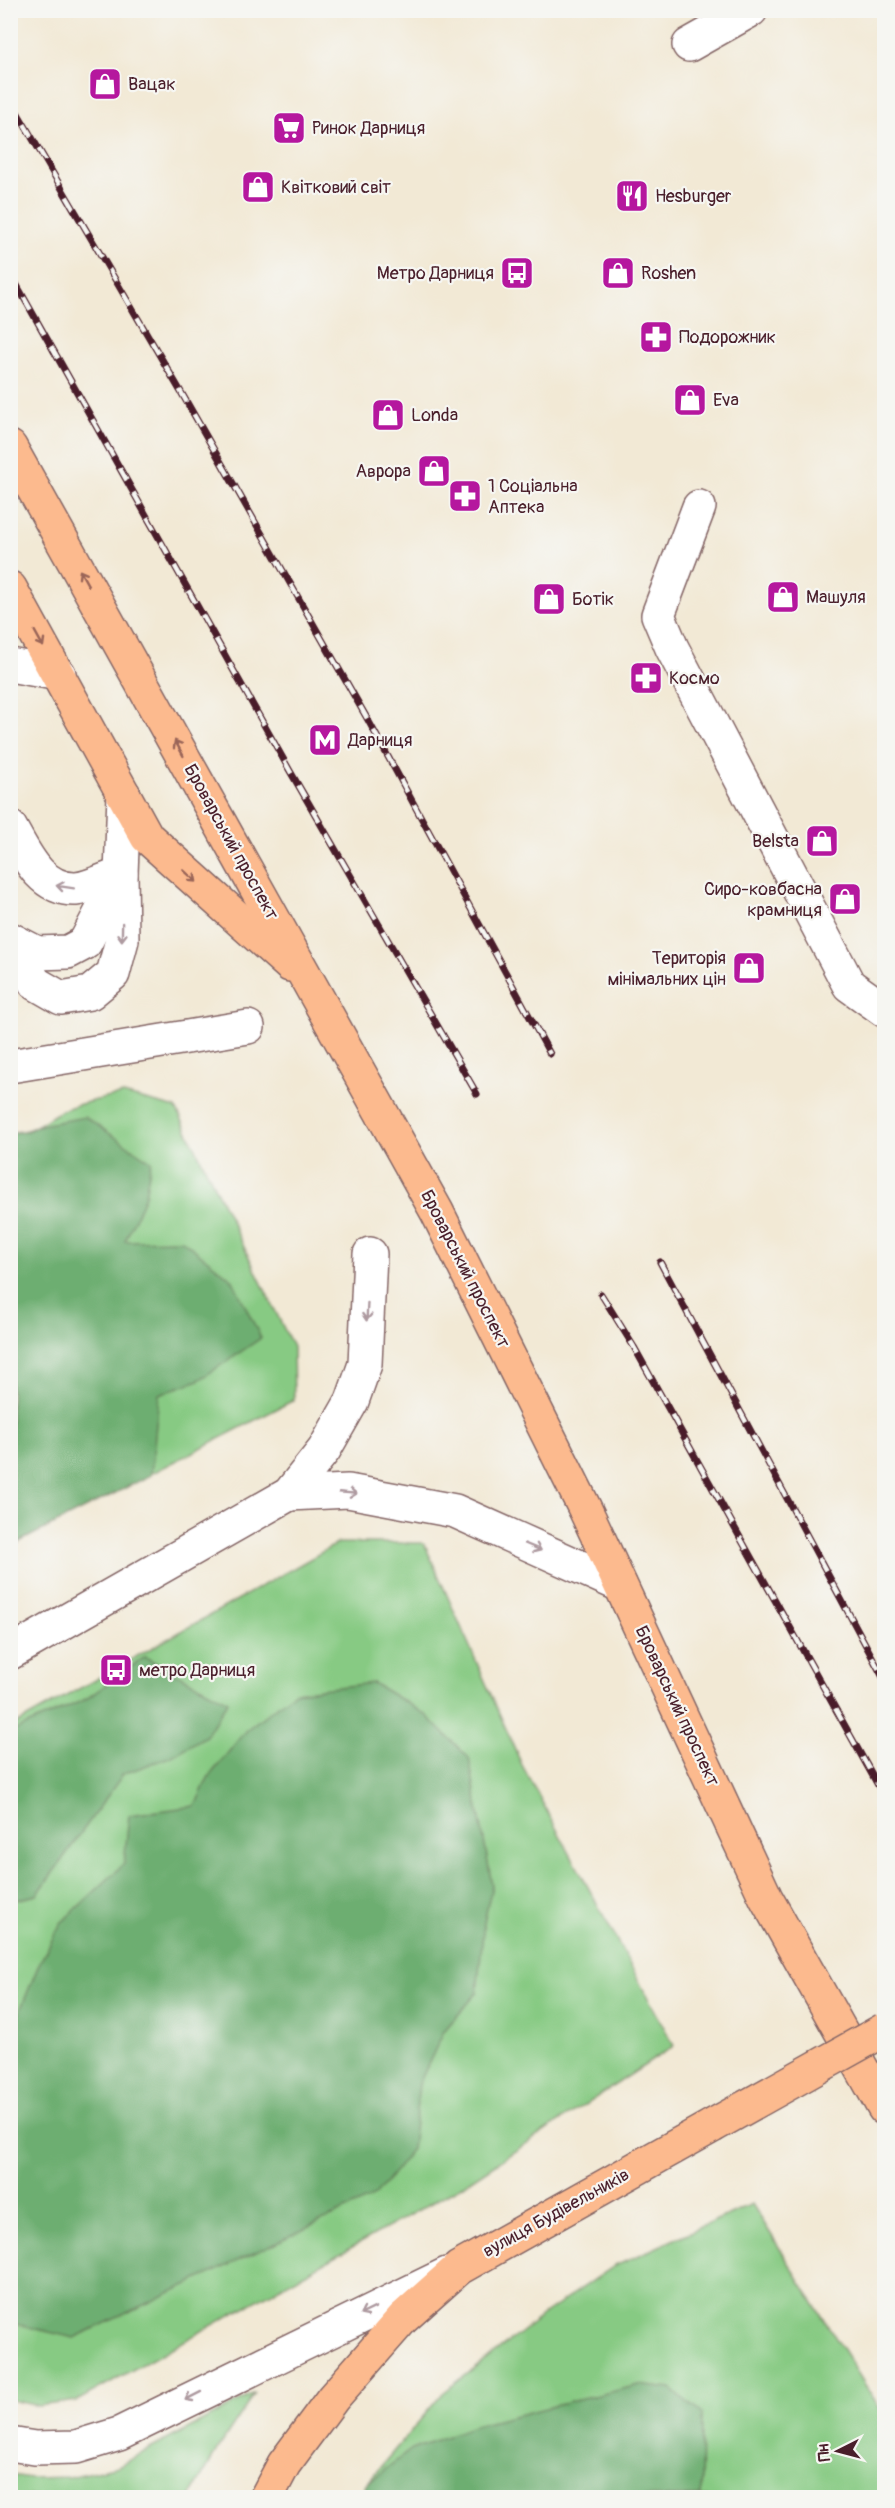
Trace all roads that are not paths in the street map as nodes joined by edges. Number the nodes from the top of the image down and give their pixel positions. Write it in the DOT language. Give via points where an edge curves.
graph roads {
  1 [pos="751,10"];
  2 [pos="689,45"];
  3 [pos="10,447"];
  4 [pos="699,507"];
  5 [pos="10,588"];
  6 [pos="10,665"];
  7 [pos="59,674"];
  8 [pos="124,795"];
  9 [pos="10,827"];
  10 [pos="121,874"];
  11 [pos="10,940"];
  12 [pos="309,982"];
  13 [pos="885,1010"];
  14 [pos="248,1027"];
  15 [pos="10,1065"];
  16 [pos="370,1254"];
  17 [pos="289,1494"];
  18 [pos="620,1585"];
  19 [pos="10,1653"];
  20 [pos="885,2030"];
  21 [pos="885,2108"];
  22 [pos="459,2268"];
  23 [pos="10,2444"];
  24 [pos="284,2464"];
  25 [pos="266,2498"];
  26 [pos="275,2498"];
  1 -- 2 [label="street"];
  12 -- 3 [label="main road, Броварський проспект, one-way"];
  4 -- 13 [label="street" via="658,615 849,985"];
  5 -- 7 [label="main road, one-way"];
  6 -- 7 [label="street"];
  7 -- 8 [label="main road"];
  8 -- 10 [label="street"];
  8 -- 12 [label="main road, one-way" via="147,837"];
  10 -- 9 [label="street, one-way" via="77,889 54,885 32,865"];
  10 -- 11 [label="street" via="85,943 68,952 37,953"];
  10 -- 11 [label="street, one-way" via="122,940 112,974 90,993 61,998 35,983"];
  12 -- 18 [label="main road, Броварський проспект" via="437,1212"];
  14 -- 15 [label="street"];
  16 -- 17 [label="street, one-way" via="365,1364 352,1401 324,1450"];
  17 -- 18 [label="street, one-way" via="348,1491 455,1511"];
  17 -- 19 [label="street"];
  18 -- 21 [label="main road, Броварський проспект" via="766,1898"];
  20 -- 22 [label="main road, вулиця Будівельників, bridge"];
  22 -- 23 [label="street, one-way" via="119,2434 76,2447"];
  22 -- 24 [label="main road, вулиця Будівельників" via="404,2318 333,2398"];
  24 -- 25 [label="main road, вулиця Будівельників"];
  24 -- 26 [label="main road, вулиця Будівельників"];
}
